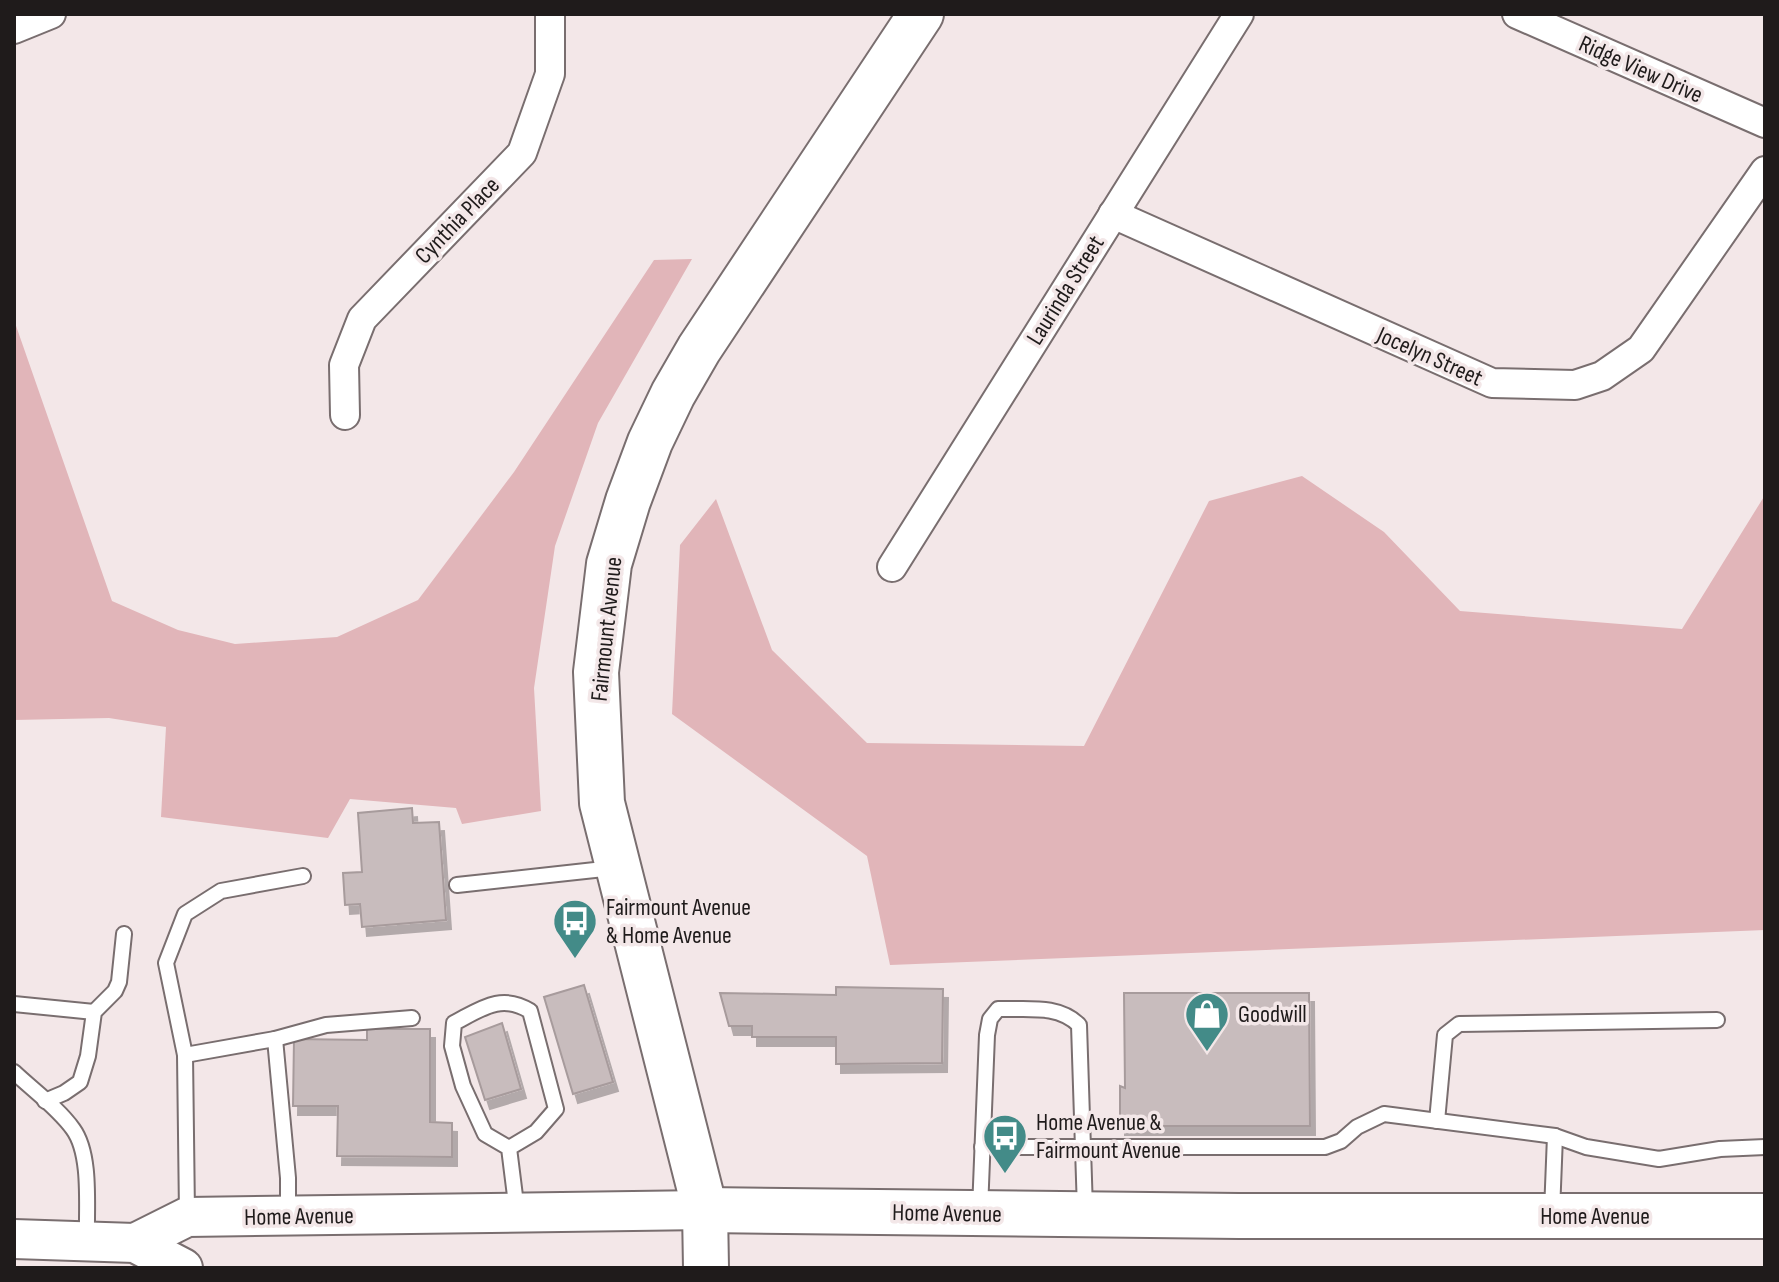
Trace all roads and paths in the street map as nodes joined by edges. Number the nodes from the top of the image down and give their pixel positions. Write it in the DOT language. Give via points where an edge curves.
graph roads {
  1 [pos="51,14"];
  2 [pos="550,14"];
  3 [pos="921,14"];
  4 [pos="1239,14"];
  5 [pos="1517,14"];
  6 [pos="14,29"];
  7 [pos="1765,123"];
  8 [pos="1765,171"];
  9 [pos="1113,214"];
  10 [pos="345,415"];
  11 [pos="892,567"];
  12 [pos="618,867"];
  13 [pos="303,876"];
  14 [pos="457,885"];
  15 [pos="124,934"];
  16 [pos="14,1004"];
  17 [pos="94,1012"];
  18 [pos="412,1018"];
  19 [pos="1717,1020"];
  20 [pos="275,1039"];
  21 [pos="185,1055"];
  22 [pos="14,1072"];
  23 [pos="45,1101"];
  24 [pos="1437,1121"];
  25 [pos="1555,1136"];
  26 [pos="982,1147"];
  27 [pos="1765,1147"];
  28 [pos="509,1148"];
  29 [pos="1083,1148"];
  30 [pos="705,1210"];
  31 [pos="517,1212"];
  32 [pos="980,1213"];
  33 [pos="1085,1215"];
  34 [pos="288,1216"];
  35 [pos="1552,1216"];
  36 [pos="1765,1216"];
  37 [pos="187,1217"];
  38 [pos="14,1239"];
  39 [pos="87,1241"];
  40 [pos="135,1243"];
  41 [pos="183,1268"];
  42 [pos="706,1268"];
  1 -- 6 [label="street"];
  2 -- 10 [label="street, Cynthia Place" via="550,74 522,153 362,319 344,365"];
  3 -- 12 [label="main road, Fairmount Avenue" via="699,349 650,442 628,501 609,564 596,672 602,803"];
  4 -- 9 [label="street, Laurinda Street"];
  5 -- 7 [label="street, Ridge View Drive"];
  8 -- 9 [label="street, Jocelyn Street" via="1641,349 1602,376 1575,385 1492,383"];
  9 -- 11 [label="street, Laurinda Street"];
  12 -- 14 [label="lane"];
  12 -- 30 [label="main road, Fairmount Avenue"];
  13 -- 21 [label="lane" via="221,891 185,914 166,963"];
  15 -- 17 [label="lane" via="119,982"];
  16 -- 17 [label="lane"];
  17 -- 23 [label="lane" via="80,1082"];
  18 -- 20 [label="lane" via="326,1025"];
  19 -- 24 [label="lane" via="1459,1024 1445,1035"];
  20 -- 21 [label="lane"];
  20 -- 34 [label="lane"];
  21 -- 37 [label="lane"];
  22 -- 23 [label="lane"];
  23 -- 39 [label="lane" via="81,1144"];
  24 -- 25 [label="lane"];
  24 -- 29 [label="lane" via="1384,1114 1325,1147"];
  25 -- 27 [label="lane" via="1659,1159"];
  25 -- 35 [label="lane"];
  26 -- 29 [label="lane"];
  26 -- 29 [label="lane" via="987,1035 998,1009 1059,1011 1079,1025"];
  26 -- 32 [label="lane"];
  28 -- 28 [label="lane" via="536,1132 556,1109 530,1011 516,1002 492,1004 454,1023 452,1046 485,1134"];
  28 -- 31 [label="lane"];
  29 -- 33 [label="lane"];
  30 -- 31 [label="main road, Home Avenue"];
  30 -- 32 [label="main road, Home Avenue"];
  30 -- 42 [label="main road, Fairmount Avenue"];
  31 -- 34 [label="main road, Home Avenue"];
  32 -- 33 [label="main road, Home Avenue"];
  33 -- 35 [label="main road, Home Avenue"];
  34 -- 37 [label="main road, Home Avenue"];
  35 -- 36 [label="main road, Home Avenue"];
  37 -- 40 [label="main road, Home Avenue"];
  38 -- 39 [label="main road, Home Avenue"];
  39 -- 40 [label="main road, Home Avenue"];
  40 -- 41 [label="main road, Home Avenue"];
}
